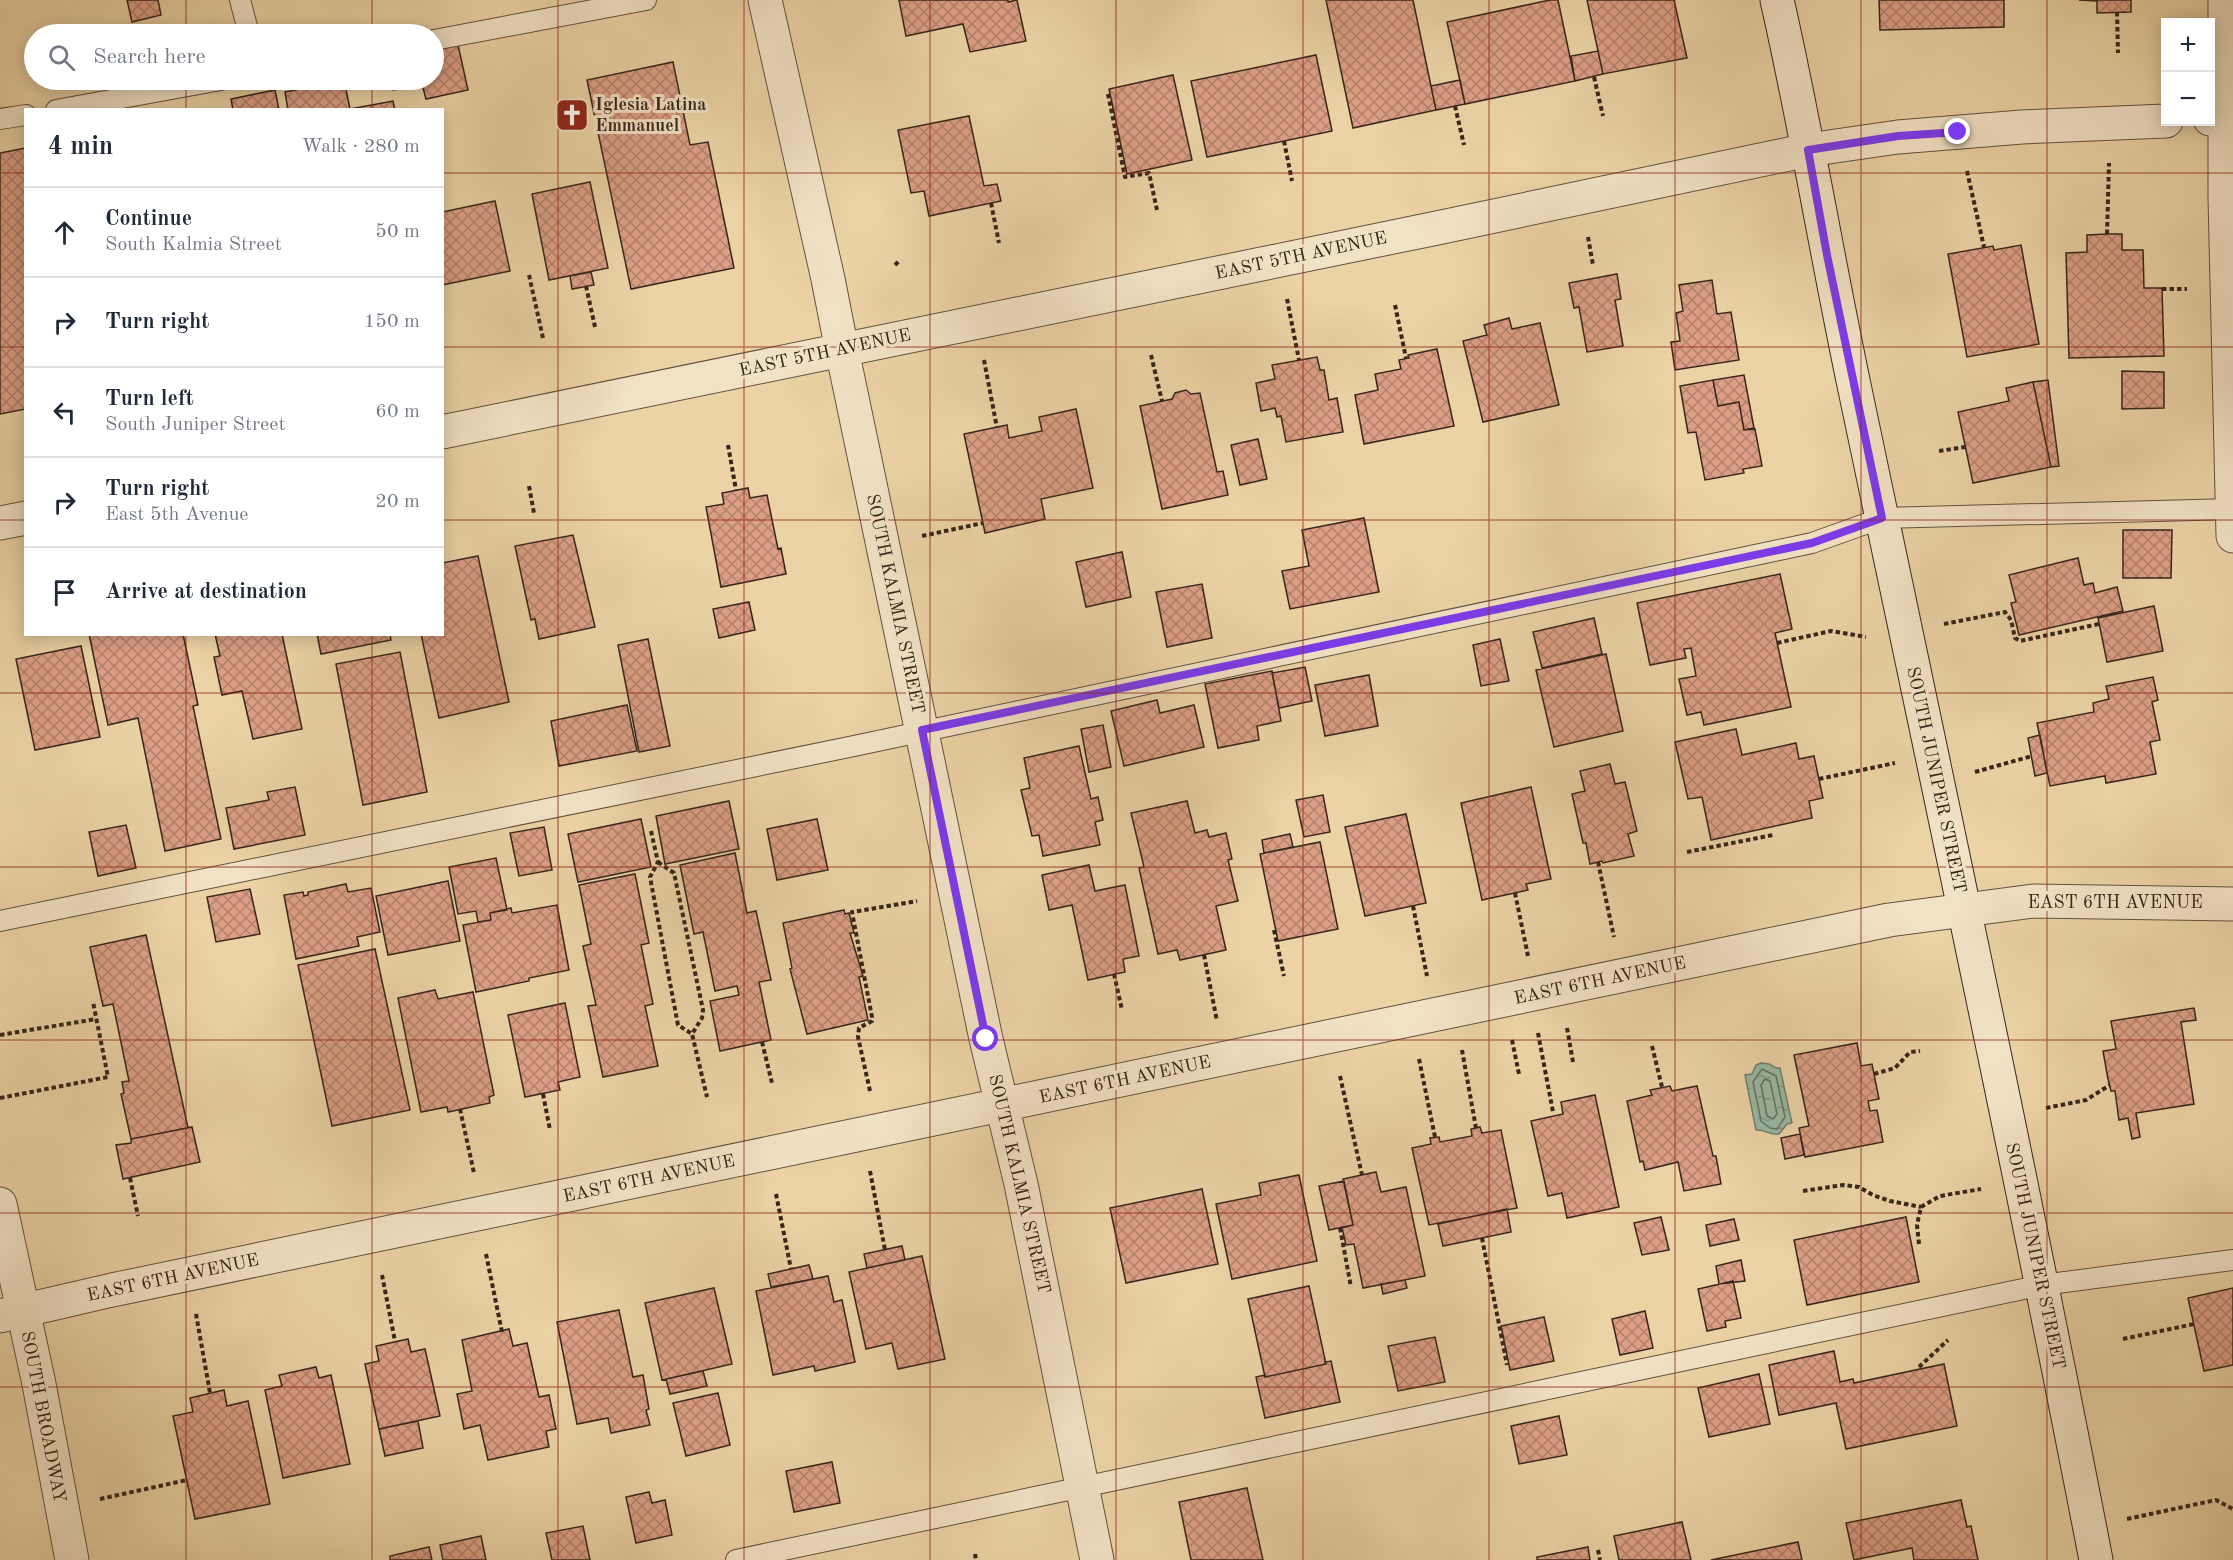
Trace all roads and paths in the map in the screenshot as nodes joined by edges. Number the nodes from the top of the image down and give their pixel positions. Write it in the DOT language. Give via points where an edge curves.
graph roads {
  1 [pos="240,0"];
  2 [pos="646,0"];
  3 [pos="765,0"];
  4 [pos="1777,0"];
  5 [pos="2225,0"];
  6 [pos="2117,12"];
  7 [pos="246,24"];
  8 [pos="444,38"];
  9 [pos="2118,53"];
  10 [pos="1594,77"];
  11 [pos="166,90"];
  12 [pos="1108,94"];
  13 [pos="1455,106"];
  14 [pos="67,108"];
  15 [pos="24,115"];
  16 [pos="1603,116"];
  17 [pos="2223,118"];
  18 [pos="0,119"];
  19 [pos="2161,121"];
  20 [pos="1284,141"];
  21 [pos="1464,145"];
  22 [pos="1808,150"];
  23 [pos="1292,181"];
  24 [pos="2109,195"];
  25 [pos="1973,200"];
  26 [pos="991,204"];
  27 [pos="1157,210"];
  28 [pos="2107,234"];
  29 [pos="999,243"];
  30 [pos="1984,247"];
  31 [pos="900,260"];
  32 [pos="895,265"];
  33 [pos="529,275"];
  34 [pos="586,286"];
  35 [pos="2162,289"];
  36 [pos="2188,289"];
  37 [pos="1395,305"];
  38 [pos="1292,326"];
  39 [pos="595,327"];
  40 [pos="543,338"];
  41 [pos="842,350"];
  42 [pos="1151,355"];
  43 [pos="1406,358"];
  44 [pos="1299,360"];
  45 [pos="989,388"];
  46 [pos="1162,401"];
  47 [pos="997,428"];
  48 [pos="444,432"];
  49 [pos="728,445"];
  50 [pos="1965,447"];
  51 [pos="1939,451"];
  52 [pos="529,486"];
  53 [pos="736,490"];
  54 [pos="2233,509"];
  55 [pos="534,513"];
  56 [pos="24,518"];
  57 [pos="1882,518"];
  58 [pos="0,523"];
  59 [pos="983,524"];
  60 [pos="955,529"];
  61 [pos="2233,536"];
  62 [pos="1974,618"];
  63 [pos="2099,624"];
  64 [pos="1831,631"];
  65 [pos="1777,643"];
  66 [pos="922,730"];
  67 [pos="2032,756"];
  68 [pos="2004,764"];
  69 [pos="1860,770"];
  70 [pos="1819,779"];
  71 [pos="651,831"];
  72 [pos="1773,835"];
  73 [pos="1687,852"];
  74 [pos="658,862"];
  75 [pos="1598,862"];
  76 [pos="1515,893"];
  77 [pos="2233,904"];
  78 [pos="887,906"];
  79 [pos="1413,906"];
  80 [pos="1608,908"];
  81 [pos="1964,910"];
  82 [pos="0,921"];
  83 [pos="1523,926"];
  84 [pos="1274,930"];
  85 [pos="1421,947"];
  86 [pos="1204,955"];
  87 [pos="1114,974"];
  88 [pos="1284,976"];
  89 [pos="1212,992"];
  90 [pos="93,1002"];
  91 [pos="1122,1010"];
  92 [pos="96,1019"];
  93 [pos="692,1034"];
  94 [pos="0,1035"];
  95 [pos="762,1042"];
  96 [pos="1652,1046"];
  97 [pos="1920,1051"];
  98 [pos="864,1064"];
  99 [pos="1545,1068"];
  100 [pos="1874,1074"];
  101 [pos="772,1083"];
  102 [pos="1468,1084"];
  103 [pos="2110,1085"];
  104 [pos="1662,1088"];
  105 [pos="1426,1093"];
  106 [pos="543,1094"];
  107 [pos="707,1097"];
  108 [pos="0,1098"];
  109 [pos="2075,1103"];
  110 [pos="1003,1106"];
  111 [pos="460,1110"];
  112 [pos="1347,1110"];
  113 [pos="1553,1112"];
  114 [pos="1476,1128"];
  115 [pos="550,1130"];
  116 [pos="1436,1137"];
  117 [pos="468,1147"];
  118 [pos="1362,1175"];
  119 [pos="130,1178"];
  120 [pos="1803,1191"];
  121 [pos="1949,1194"];
  122 [pos="0,1204"];
  123 [pos="878,1208"];
  124 [pos="1921,1208"];
  125 [pos="138,1216"];
  126 [pos="783,1228"];
  127 [pos="1340,1228"];
  128 [pos="1482,1238"];
  129 [pos="1919,1244"];
  130 [pos="885,1250"];
  131 [pos="2233,1260"];
  132 [pos="791,1269"];
  133 [pos="2042,1285"];
  134 [pos="1352,1287"];
  135 [pos="493,1288"];
  136 [pos="389,1310"];
  137 [pos="11,1314"];
  138 [pos="2194,1324"];
  139 [pos="502,1332"];
  140 [pos="1953,1338"];
  141 [pos="2123,1338"];
  142 [pos="395,1341"];
  143 [pos="202,1349"];
  144 [pos="1507,1366"];
  145 [pos="1919,1366"];
  146 [pos="210,1393"];
  147 [pos="187,1480"];
  148 [pos="1082,1488"];
  149 [pos="61,1507"];
  150 [pos="2233,1509"];
  151 [pos="2090,1528"];
  152 [pos="1598,1550"];
  153 [pos="975,1554"];
  154 [pos="72,1560"];
  155 [pos="736,1560"];
  156 [pos="976,1560"];
  157 [pos="1097,1560"];
  158 [pos="1600,1560"];
  159 [pos="2096,1560"];
  1 -- 7 [label="lane"];
  2 -- 8 [label="lane"];
  3 -- 41 [label="street, SOUTH KALMIA STREET"];
  4 -- 22 [label="street, SOUTH JUNIPER STREET"];
  5 -- 17 [label="street"];
  6 -- 9 [label="path"];
  10 -- 16 [label="path"];
  11 -- 14 [label="lane"];
  12 -- 27 [label="path" via="1125,177 1149,173"];
  13 -- 21 [label="path"];
  15 -- 18 [label="lane"];
  17 -- 54 [label="street"];
  19 -- 22 [label="street, EAST 5TH AVENUE" via="1898,136"];
  20 -- 23 [label="path"];
  22 -- 41 [label="street, EAST 5TH AVENUE"];
  22 -- 57 [label="street, SOUTH JUNIPER STREET"];
  24 -- 28 [label="path"];
  25 -- 30 [label="path"];
  26 -- 29 [label="path"];
  31 -- 32 [label="path"];
  33 -- 40 [label="path"];
  34 -- 39 [label="path"];
  35 -- 36 [label="path"];
  37 -- 43 [label="path"];
  38 -- 44 [label="path"];
  41 -- 48 [label="street, EAST 5TH AVENUE"];
  41 -- 66 [label="street, SOUTH KALMIA STREET"];
  42 -- 46 [label="path"];
  45 -- 47 [label="path"];
  49 -- 53 [label="path"];
  50 -- 51 [label="path"];
  52 -- 55 [label="path"];
  54 -- 57 [label="lane"];
  54 -- 61 [label="street"];
  56 -- 58 [label="street"];
  57 -- 66 [label="lane" via="1812,543"];
  57 -- 81 [label="street, SOUTH JUNIPER STREET"];
  59 -- 60 [label="path"];
  62 -- 63 [label="path" via="2005,612 2011,620 2014,638 2020,640"];
  64 -- 65 [label="path"];
  66 -- 82 [label="lane"];
  66 -- 110 [label="street, SOUTH KALMIA STREET"];
  67 -- 68 [label="path"];
  69 -- 70 [label="path"];
  71 -- 74 [label="path"];
  72 -- 73 [label="path"];
  74 -- 93 [label="path" via="650,877 678,1025"];
  74 -- 93 [label="path" via="674,873 703,1010"];
  75 -- 80 [label="path"];
  76 -- 83 [label="path"];
  77 -- 81 [label="street, EAST 6TH AVENUE" via="2033,901"];
  78 -- 98 [label="path" via="852,912 872,1017 872,1021 859,1028"];
  79 -- 85 [label="path"];
  81 -- 110 [label="street, EAST 6TH AVENUE" via="1889,920"];
  81 -- 133 [label="street, SOUTH JUNIPER STREET"];
  84 -- 88 [label="path"];
  86 -- 89 [label="path"];
  87 -- 91 [label="path"];
  90 -- 92 [label="path"];
  92 -- 94 [label="path"];
  92 -- 108 [label="path" via="108,1077"];
  93 -- 107 [label="path"];
  95 -- 101 [label="path"];
  96 -- 104 [label="path"];
  97 -- 100 [label="path" via="1910,1052 1896,1068"];
  99 -- 113 [label="path"];
  102 -- 114 [label="path"];
  103 -- 109 [label="path"];
  105 -- 116 [label="path"];
  106 -- 115 [label="path"];
  110 -- 137 [label="street, EAST 6TH AVENUE"];
  110 -- 148 [label="street, SOUTH KALMIA STREET"];
  111 -- 117 [label="path"];
  112 -- 118 [label="path"];
  119 -- 125 [label="path"];
  120 -- 124 [label="path" via="1843,1185 1859,1187 1890,1201"];
  121 -- 124 [label="path"];
  122 -- 137 [label="street, SOUTH BROADWAY"];
  123 -- 130 [label="path"];
  124 -- 129 [label="path" via="1917,1225"];
  126 -- 132 [label="path"];
  127 -- 134 [label="path"];
  128 -- 144 [label="path"];
  131 -- 133 [label="lane"];
  133 -- 148 [label="lane"];
  133 -- 151 [label="street, SOUTH JUNIPER STREET"];
  135 -- 139 [label="path"];
  136 -- 142 [label="path"];
  137 -- 149 [label="street, SOUTH BROADWAY" via="39,1384"];
  138 -- 141 [label="path"];
  140 -- 145 [label="path"];
  143 -- 146 [label="path"];
  147 -- 149 [label="path"];
  148 -- 155 [label="lane"];
  148 -- 157 [label="street, SOUTH KALMIA STREET"];
  149 -- 154 [label="street, SOUTH BROADWAY"];
  150 -- 151 [label="path" via="2216,1500"];
  151 -- 159 [label="street, SOUTH JUNIPER STREET"];
  152 -- 158 [label="path"];
  153 -- 156 [label="path"];
}
